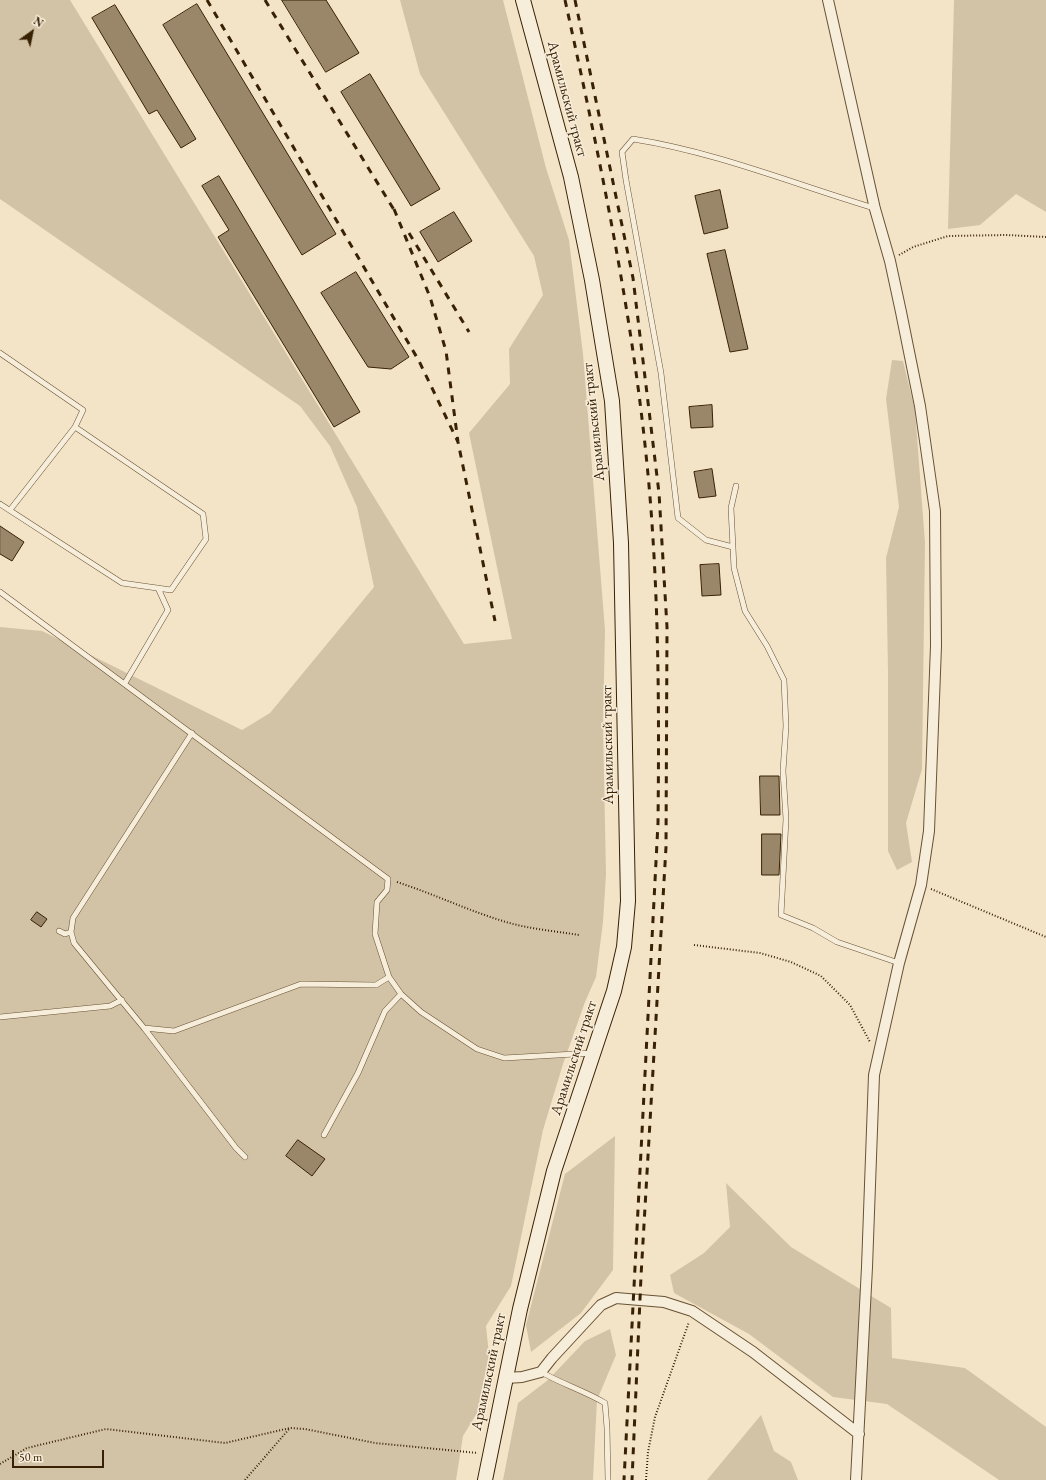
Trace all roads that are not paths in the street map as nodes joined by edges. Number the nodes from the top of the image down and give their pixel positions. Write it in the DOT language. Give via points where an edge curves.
graph roads {
  1 [pos="523,0"];
  2 [pos="828,0"];
  3 [pos="875,209"];
  4 [pos="0,353"];
  5 [pos="75,427"];
  6 [pos="736,486"];
  7 [pos="0,504"];
  8 [pos="10,510"];
  9 [pos="733,547"];
  10 [pos="158,588"];
  11 [pos="0,592"];
  12 [pos="125,683"];
  13 [pos="192,733"];
  14 [pos="59,931"];
  15 [pos="71,932"];
  16 [pos="899,963"];
  17 [pos="389,977"];
  18 [pos="401,994"];
  19 [pos="122,1000"];
  20 [pos="0,1017"];
  21 [pos="144,1028"];
  22 [pos="594,1053"];
  23 [pos="324,1135"];
  24 [pos="245,1157"];
  25 [pos="541,1372"];
  26 [pos="506,1378"];
  27 [pos="859,1434"];
  28 [pos="485,1480"];
  29 [pos="608,1480"];
  30 [pos="856,1480"];
  1 -- 22 [label="main road, Арамильский тракт" via="570,178 592,280 612,401 621,543 628,901 624,948 614,991"];
  2 -- 3 [label="street"];
  3 -- 9 [label="lane" via="774,175 666,144 633,139 622,152 661,373 678,518 706,540"];
  3 -- 16 [label="street" via="890,261 920,406 935,511 936,646 929,831 921,885"];
  4 -- 5 [label="lane" via="83,410"];
  5 -- 8 [label="lane"];
  5 -- 10 [label="lane" via="203,514 206,539 171,590"];
  6 -- 9 [label="lane" via="731,508"];
  7 -- 8 [label="lane"];
  8 -- 10 [label="lane" via="122,583"];
  9 -- 16 [label="lane" via="734,568 746,611 784,680 786,726 783,771 786,818 781,915 813,928 837,942"];
  10 -- 12 [label="lane" via="168,610"];
  11 -- 12 [label="lane"];
  12 -- 13 [label="lane"];
  13 -- 15 [label="lane" via="73,918"];
  13 -- 17 [label="lane" via="388,879 387,890 377,902 375,934"];
  14 -- 15 [label="lane" via="65,934"];
  15 -- 19 [label="lane" via="74,943"];
  16 -- 27 [label="street" via="874,1075"];
  17 -- 18 [label="lane"];
  17 -- 21 [label="lane" via="376,985 301,984 174,1031"];
  18 -- 22 [label="lane" via="421,1012 477,1049 504,1058"];
  18 -- 23 [label="lane" via="385,1011 358,1073"];
  19 -- 20 [label="lane" via="110,1006"];
  19 -- 21 [label="lane"];
  21 -- 24 [label="lane"];
  22 -- 26 [label="main road, Арамильский тракт" via="554,1171"];
  25 -- 26 [label="street"];
  25 -- 27 [label="street" via="601,1305 616,1298 664,1302 692,1311 753,1352"];
  25 -- 29 [label="lane" via="562,1385 605,1403 608,1428"];
  26 -- 28 [label="main road, Арамильский тракт"];
  27 -- 30 [label="street"];
}
